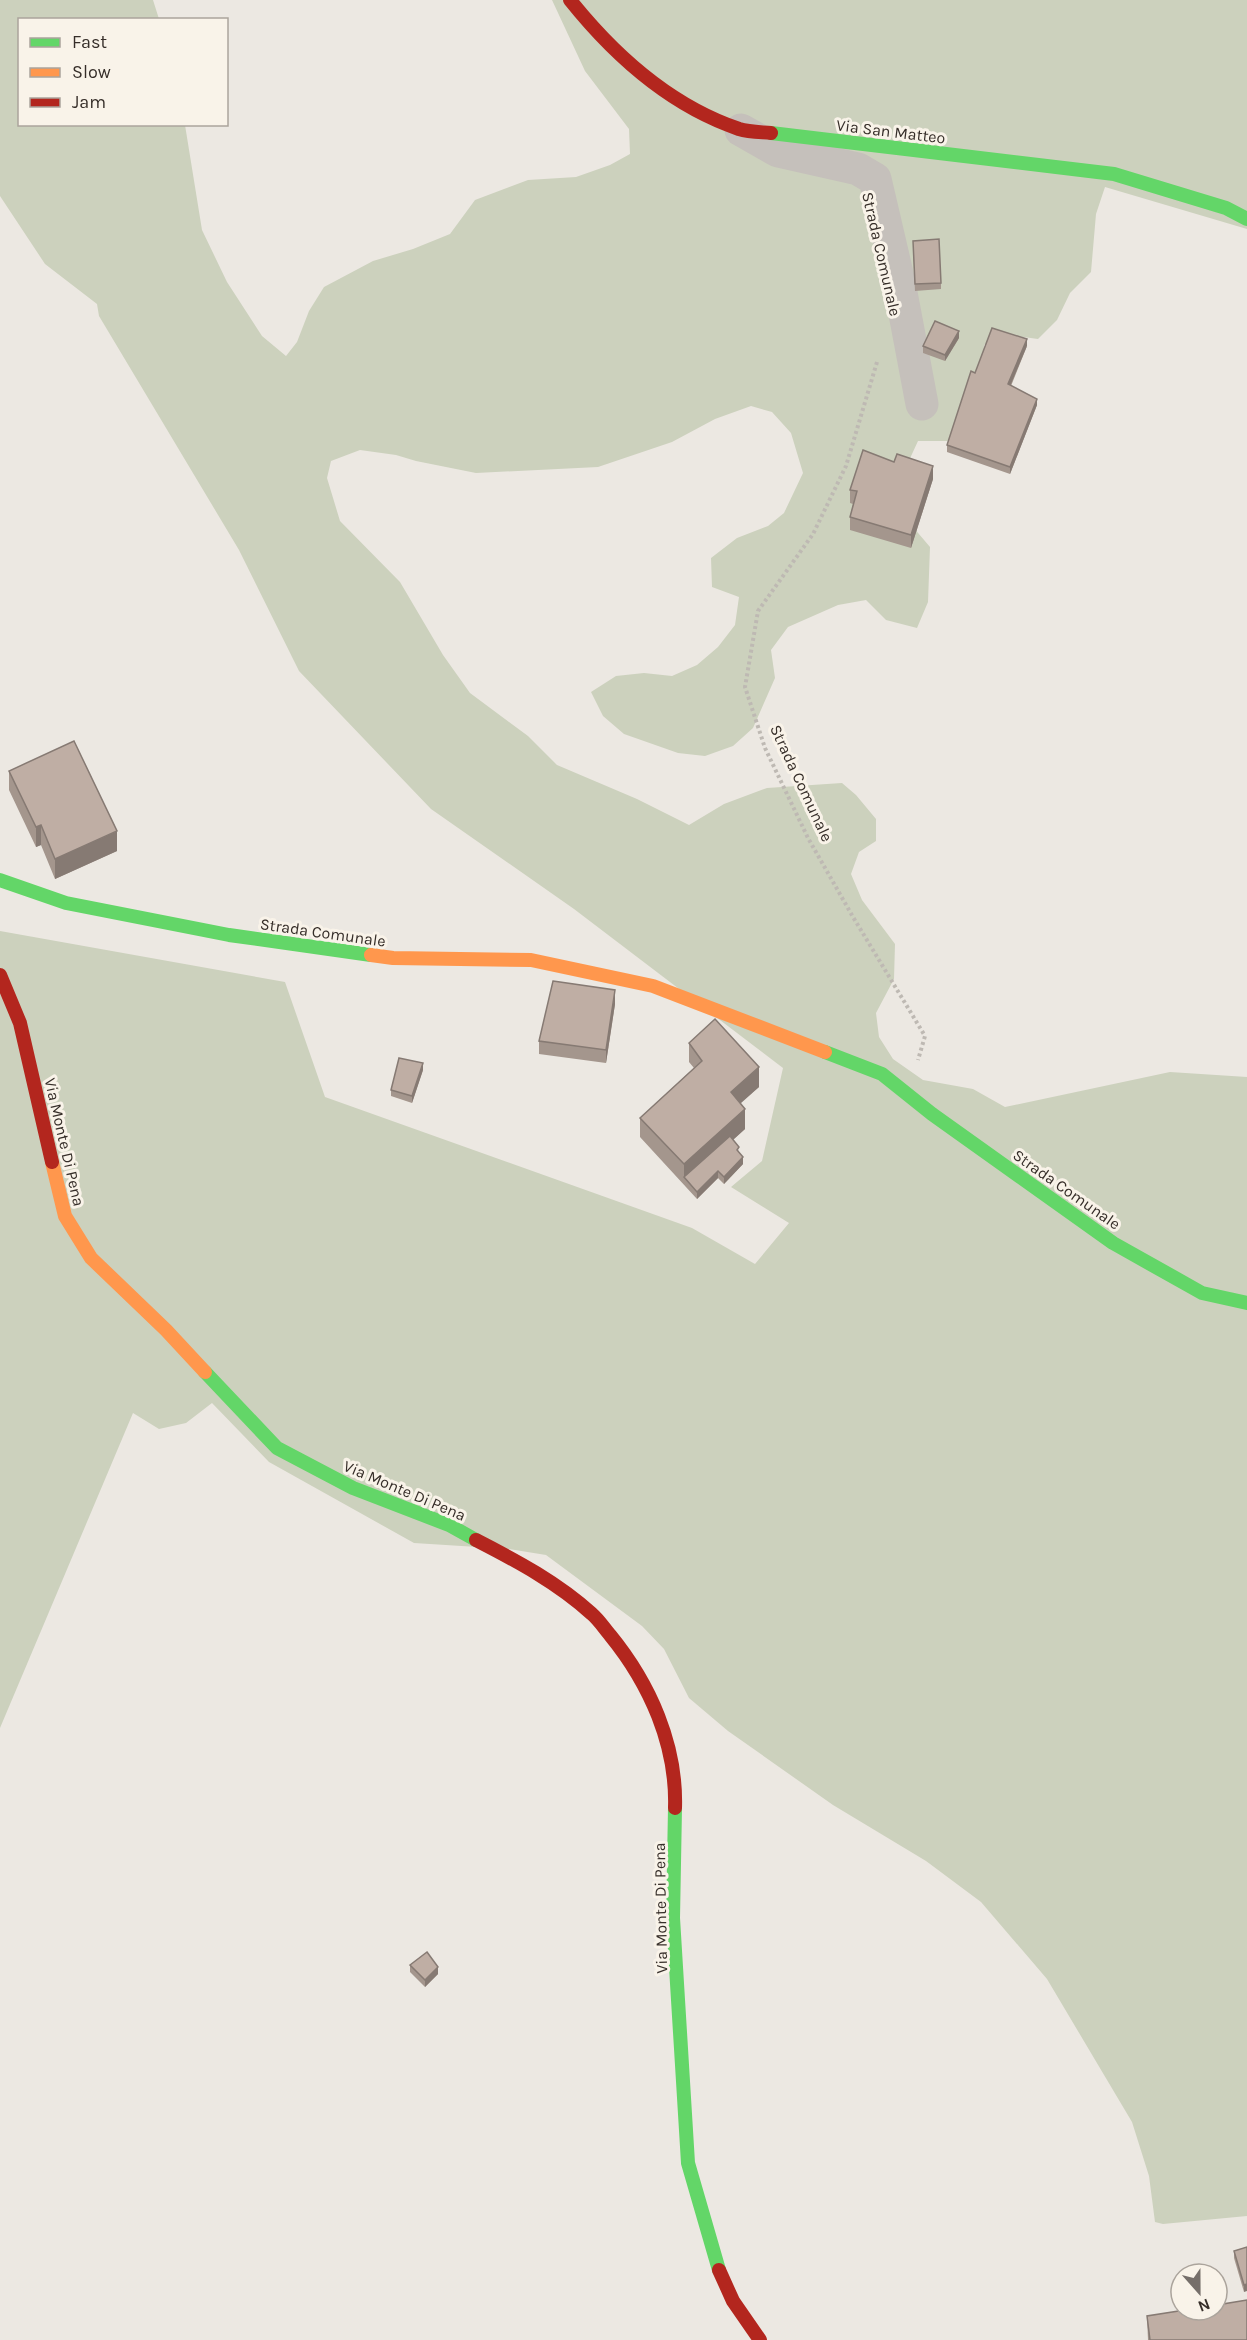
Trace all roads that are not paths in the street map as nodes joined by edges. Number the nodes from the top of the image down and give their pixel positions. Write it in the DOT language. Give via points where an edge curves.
graph roads {
  1 [pos="570,0"];
  2 [pos="741,130"];
  3 [pos="1247,219"];
  4 [pos="922,404"];
  5 [pos="0,880"];
  6 [pos="0,975"];
  7 [pos="1247,1303"];
  8 [pos="760,2340"];
  1 -- 2 [label="street, Via San Matteo" via="591,26 657,87 702,114"];
  2 -- 3 [label="street, Via San Matteo" via="1114,174 1226,208"];
  2 -- 4 [label="street" via="778,151 858,169 875,179"];
  5 -- 7 [label="street, Strada Comunale" via="66,903 229,934 393,958 531,960 653,986 882,1074 1113,1242 1202,1293"];
  6 -- 8 [label="street, Via Monte Di Pena" via="20,1023 65,1216 91,1258 166,1330 277,1448 353,1488 449,1525 538,1573 593,1615 632,1662 668,1743 676,1782 673,1918 688,2163 715,2261 733,2301"];
}
